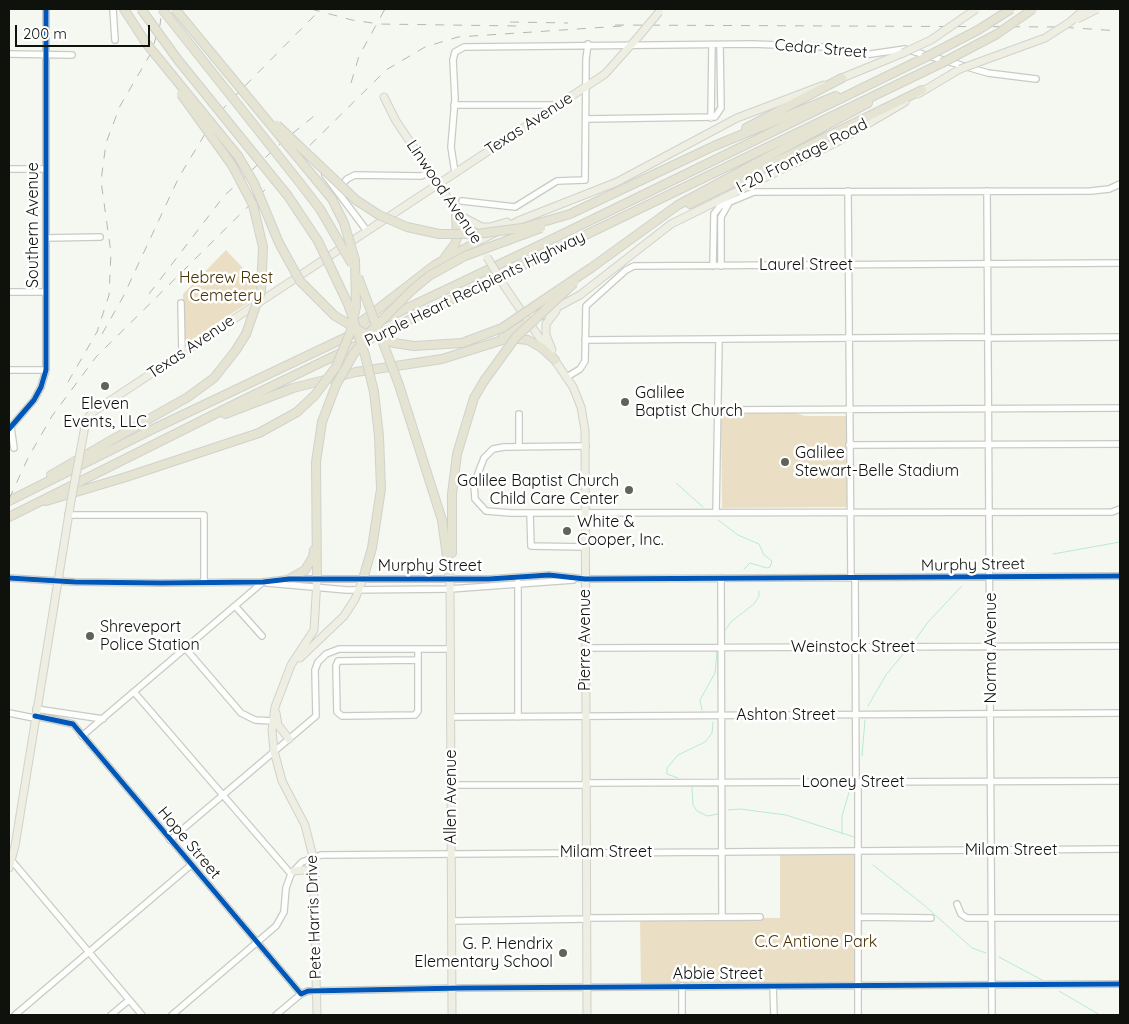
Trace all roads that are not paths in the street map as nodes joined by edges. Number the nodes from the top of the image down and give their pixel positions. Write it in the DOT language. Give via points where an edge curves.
graph roads {
  1 [pos="46,9"];
  2 [pos="113,9"];
  3 [pos="124,9"];
  4 [pos="141,9"];
  5 [pos="162,9"];
  6 [pos="175,9"];
  7 [pos="976,9"];
  8 [pos="1011,9"];
  9 [pos="1033,9"];
  10 [pos="1085,9"];
  11 [pos="1097,9"];
  12 [pos="660,11"];
  13 [pos="1062,28"];
  14 [pos="115,40"];
  15 [pos="146,43"];
  16 [pos="588,44"];
  17 [pos="632,45"];
  18 [pos="712,45"];
  19 [pos="720,45"];
  20 [pos="9,54"];
  21 [pos="46,54"];
  22 [pos="72,55"];
  23 [pos="926,71"];
  24 [pos="894,73"];
  25 [pos="842,78"];
  26 [pos="1036,79"];
  27 [pos="586,87"];
  28 [pos="922,90"];
  29 [pos="384,97"];
  30 [pos="253,101"];
  31 [pos="454,104"];
  32 [pos="558,105"];
  33 [pos="711,118"];
  34 [pos="586,119"];
  35 [pos="714,146"];
  36 [pos="9,169"];
  37 [pos="46,169"];
  38 [pos="430,172"];
  39 [pos="454,173"];
  40 [pos="325,175"];
  41 [pos="1120,184"];
  42 [pos="438,185"];
  43 [pos="337,191"];
  44 [pos="848,191"];
  45 [pos="987,192"];
  46 [pos="462,201"];
  47 [pos="729,204"];
  48 [pos="456,212"];
  49 [pos="538,213"];
  50 [pos="570,214"];
  51 [pos="367,231"];
  52 [pos="638,234"];
  53 [pos="100,237"];
  54 [pos="46,238"];
  55 [pos="477,242"];
  56 [pos="1120,263"];
  57 [pos="988,264"];
  58 [pos="435,265"];
  59 [pos="849,265"];
  60 [pos="713,266"];
  61 [pos="721,266"];
  62 [pos="590,268"];
  63 [pos="505,287"];
  64 [pos="9,292"];
  65 [pos="46,292"];
  66 [pos="574,298"];
  67 [pos="181,303"];
  68 [pos="529,322"];
  69 [pos="357,329"];
  70 [pos="988,337"];
  71 [pos="1120,337"];
  72 [pos="849,339"];
  73 [pos="585,340"];
  74 [pos="719,340"];
  75 [pos="332,344"];
  76 [pos="485,346"];
  77 [pos="182,353"];
  78 [pos="555,360"];
  79 [pos="9,370"];
  80 [pos="46,370"];
  81 [pos="567,377"];
  82 [pos="1120,408"];
  83 [pos="989,409"];
  84 [pos="718,410"];
  85 [pos="849,410"];
  86 [pos="519,414"];
  87 [pos="197,424"];
  88 [pos="10,428"];
  89 [pos="989,444"];
  90 [pos="1120,444"];
  91 [pos="519,446"];
  92 [pos="586,446"];
  93 [pos="849,446"];
  94 [pos="13,448"];
  95 [pos="11,500"];
  96 [pos="28,507"];
  97 [pos="1120,509"];
  98 [pos="585,512"];
  99 [pos="990,512"];
  100 [pos="530,513"];
  101 [pos="716,513"];
  102 [pos="850,513"];
  103 [pos="68,515"];
  104 [pos="9,517"];
  105 [pos="316,541"];
  106 [pos="585,547"];
  107 [pos="450,576"];
  108 [pos="1120,576"];
  109 [pos="518,577"];
  110 [pos="990,577"];
  111 [pos="9,578"];
  112 [pos="721,578"];
  113 [pos="853,578"];
  114 [pos="289,579"];
  115 [pos="317,579"];
  116 [pos="363,579"];
  117 [pos="585,579"];
  118 [pos="57,580"];
  119 [pos="204,582"];
  120 [pos="263,582"];
  121 [pos="518,584"];
  122 [pos="317,589"];
  123 [pos="450,589"];
  124 [pos="359,590"];
  125 [pos="236,607"];
  126 [pos="262,636"];
  127 [pos="991,646"];
  128 [pos="1120,646"];
  129 [pos="722,647"];
  130 [pos="856,647"];
  131 [pos="586,648"];
  132 [pos="186,649"];
  133 [pos="418,649"];
  134 [pos="451,649"];
  135 [pos="418,660"];
  136 [pos="286,678"];
  137 [pos="134,692"];
  138 [pos="275,708"];
  139 [pos="9,713"];
  140 [pos="1120,713"];
  141 [pos="35,714"];
  142 [pos="856,714"];
  143 [pos="991,714"];
  144 [pos="722,715"];
  145 [pos="518,716"];
  146 [pos="585,716"];
  147 [pos="451,717"];
  148 [pos="103,719"];
  149 [pos="273,721"];
  150 [pos="82,736"];
  151 [pos="289,740"];
  152 [pos="274,751"];
  153 [pos="991,781"];
  154 [pos="1120,781"];
  155 [pos="722,782"];
  156 [pos="857,782"];
  157 [pos="585,784"];
  158 [pos="451,785"];
  159 [pos="222,795"];
  160 [pos="170,840"];
  161 [pos="1120,849"];
  162 [pos="992,850"];
  163 [pos="859,851"];
  164 [pos="587,852"];
  165 [pos="722,852"];
  166 [pos="452,854"];
  167 [pos="313,857"];
  168 [pos="10,864"];
  169 [pos="191,865"];
  170 [pos="293,873"];
  171 [pos="315,877"];
  172 [pos="958,904"];
  173 [pos="722,916"];
  174 [pos="760,917"];
  175 [pos="859,917"];
  176 [pos="931,918"];
  177 [pos="992,918"];
  178 [pos="1120,918"];
  179 [pos="587,919"];
  180 [pos="452,920"];
  181 [pos="257,943"];
  182 [pos="89,952"];
  183 [pos="992,984"];
  184 [pos="1120,984"];
  185 [pos="682,986"];
  186 [pos="773,986"];
  187 [pos="859,986"];
  188 [pos="587,987"];
  189 [pos="452,988"];
  190 [pos="317,991"];
  191 [pos="301,994"];
  192 [pos="129,1000"];
  193 [pos="15,1015"];
  194 [pos="111,1015"];
  195 [pos="142,1015"];
  196 [pos="172,1015"];
  197 [pos="276,1015"];
  198 [pos="317,1015"];
  199 [pos="452,1015"];
  200 [pos="587,1015"];
  201 [pos="682,1015"];
  202 [pos="774,1015"];
  203 [pos="858,1015"];
  204 [pos="992,1015"];
  1 -- 21 [label="street, Southern Avenue"];
  2 -- 14 [label="street"];
  3 -- 15 [label="highway"];
  4 -- 69 [label="highway, bridge" via="302,216 339,282"];
  5 -- 107 [label="highway, bridge" via="300,183 347,253 399,385 442,520"];
  6 -- 30 [label="highway, bridge"];
  7 -- 25 [label="main road, bridge" via="931,40"];
  8 -- 24 [label="highway, Purple Heart Recipients Highway, bridge"];
  9 -- 23 [label="highway, Purple Heart Recipients Highway, bridge" via="997,34"];
  10 -- 13 [label="main road, I-20 Frontage Road, bridge"];
  11 -- 13 [label="main road, bridge"];
  12 -- 17 [label="main road, Texas Avenue, bridge"];
  13 -- 28 [label="main road, I-20 Frontage Road, bridge" via="1026,46 960,70"];
  15 -- 69 [label="highway, bridge" via="238,156 300,281 321,304"];
  15 -- 95 [label="highway, bridge" via="246,189 261,234 263,274 257,305 250,324 226,365 197,391"];
  16 -- 17 [label="street, Cedar Street"];
  16 -- 27 [label="street"];
  16 -- 31 [label="street, Cedar Street" via="457,50"];
  17 -- 18 [label="street, Cedar Street"];
  17 -- 27 [label="main road, Texas Avenue" via="609,71"];
  18 -- 19 [label="street, Cedar Street"];
  18 -- 33 [label="street"];
  19 -- 26 [label="street, Cedar Street" via="820,46 864,55 905,49 994,75"];
  19 -- 33 [label="street" via="721,108 718,115"];
  20 -- 21 [label="street"];
  21 -- 22 [label="street"];
  21 -- 37 [label="street, Southern Avenue"];
  23 -- 52 [label="highway" via="678,205"];
  23 -- 87 [label="highway, Purple Heart Recipients Highway"];
  24 -- 35 [label="highway"];
  24 -- 75 [label="highway, Purple Heart Recipients Highway"];
  25 -- 35 [label="highway"];
  25 -- 49 [label="main road" via="737,118 617,182"];
  27 -- 32 [label="main road, Texas Avenue"];
  27 -- 34 [label="street"];
  28 -- 52 [label="highway" via="685,206"];
  28 -- 66 [label="main road, I-20 Frontage Road" via="835,143 671,224"];
  29 -- 38 [label="main road, Linwood Avenue"];
  30 -- 50 [label="highway, bridge" via="356,200 407,227 438,234 477,234 522,228"];
  30 -- 96 [label="highway, bridge" via="323,186 344,223 356,272 356,307 341,357 310,401 290,417 259,433"];
  31 -- 32 [label="street"];
  31 -- 39 [label="street" via="451,153"];
  32 -- 39 [label="main road, Texas Avenue"];
  33 -- 34 [label="street"];
  34 -- 46 [label="street" via="585,180 557,181 515,207"];
  35 -- 50 [label="highway"];
  36 -- 37 [label="street"];
  37 -- 54 [label="street, Southern Avenue"];
  38 -- 42 [label="main road, Linwood Avenue"];
  38 -- 43 [label="street" via="421,176 355,175"];
  39 -- 42 [label="main road, Texas Avenue"];
  40 -- 43 [label="street"];
  41 -- 45 [label="street" via="1091,191"];
  42 -- 48 [label="main road, Linwood Avenue"];
  42 -- 51 [label="main road, Texas Avenue"];
  43 -- 51 [label="street"];
  44 -- 45 [label="street"];
  44 -- 47 [label="street" via="754,192"];
  44 -- 59 [label="street"];
  45 -- 57 [label="street, Norma Avenue"];
  47 -- 60 [label="street" via="720,206 713,216"];
  47 -- 61 [label="street" via="721,217"];
  48 -- 49 [label="main road" via="473,224 486,227"];
  48 -- 55 [label="main road, Linwood Avenue"];
  48 -- 58 [label="highway" via="458,230 455,244"];
  49 -- 55 [label="main road"];
  50 -- 105 [label="highway, bridge" via="465,256 429,276 370,332 336,385 322,422 316,462"];
  51 -- 77 [label="main road, Texas Avenue"];
  52 -- 62 [label="highway"];
  53 -- 54 [label="street"];
  54 -- 65 [label="street, Southern Avenue"];
  55 -- 58 [label="highway"];
  55 -- 63 [label="main road, Linwood Avenue, bridge"];
  56 -- 57 [label="street, Laurel Street"];
  57 -- 59 [label="street, Laurel Street"];
  57 -- 70 [label="street, Norma Avenue"];
  58 -- 75 [label="highway"];
  59 -- 61 [label="street, Laurel Street"];
  59 -- 72 [label="street"];
  60 -- 61 [label="street, Laurel Street"];
  60 -- 73 [label="street, Laurel Street" via="630,268 586,306"];
  62 -- 69 [label="highway, bridge" via="502,328 462,343 414,346 378,338"];
  62 -- 107 [label="highway, bridge" via="516,338 474,398 457,454 452,494"];
  63 -- 68 [label="main road, Pierre Avenue"];
  64 -- 65 [label="street"];
  65 -- 80 [label="street, Southern Avenue"];
  66 -- 68 [label="main road, I-20 Frontage Road"];
  66 -- 78 [label="main road" via="551,315 546,324 546,336"];
  67 -- 77 [label="street"];
  68 -- 76 [label="highway"];
  68 -- 78 [label="main road, Pierre Avenue"];
  69 -- 116 [label="highway, bridge" via="374,392 381,489 372,548"];
  70 -- 71 [label="street"];
  70 -- 72 [label="street"];
  70 -- 83 [label="street, Norma Avenue"];
  72 -- 74 [label="street"];
  72 -- 85 [label="street"];
  73 -- 74 [label="street"];
  73 -- 81 [label="street, Laurel Street" via="584,364"];
  74 -- 84 [label="street"];
  75 -- 95 [label="highway, Purple Heart Recipients Highway"];
  76 -- 78 [label="highway" via="509,338 521,338 536,344"];
  76 -- 87 [label="highway" via="434,361 356,372 293,388"];
  77 -- 103 [label="main road, Texas Avenue, bridge" via="93,412 86,420"];
  78 -- 81 [label="main road, Pierre Avenue"];
  79 -- 80 [label="street"];
  80 -- 88 [label="street, Southern Avenue" via="42,387 34,400"];
  81 -- 92 [label="main road, Pierre Avenue" via="581,407"];
  82 -- 83 [label="street"];
  83 -- 85 [label="street"];
  83 -- 89 [label="street, Norma Avenue"];
  84 -- 85 [label="street"];
  84 -- 101 [label="street"];
  85 -- 93 [label="street"];
  86 -- 91 [label="street"];
  87 -- 96 [label="highway, Purple Heart Recipients Highway"];
  88 -- 94 [label="street"];
  89 -- 90 [label="street"];
  89 -- 93 [label="street"];
  89 -- 99 [label="street, Norma Avenue"];
  91 -- 92 [label="street"];
  91 -- 100 [label="street" via="491,451 484,458 474,494 486,511"];
  92 -- 98 [label="main road, Pierre Avenue"];
  93 -- 102 [label="street"];
  96 -- 104 [label="highway, Purple Heart Recipients Highway"];
  97 -- 99 [label="street" via="1112,512"];
  98 -- 100 [label="street"];
  98 -- 101 [label="street"];
  98 -- 106 [label="main road, Pierre Avenue"];
  99 -- 102 [label="street"];
  99 -- 110 [label="street, Norma Avenue"];
  100 -- 106 [label="street" via="531,546"];
  101 -- 102 [label="street"];
  102 -- 113 [label="street"];
  103 -- 118 [label="main road, Texas Avenue"];
  103 -- 119 [label="street" via="204,515"];
  105 -- 114 [label="highway" via="310,564"];
  105 -- 115 [label="highway"];
  106 -- 117 [label="main road, Pierre Avenue"];
  107 -- 109 [label="street, Murphy Street"];
  107 -- 116 [label="street, Murphy Street"];
  107 -- 123 [label="main road, Allen Avenue"];
  108 -- 110 [label="street, Murphy Street"];
  109 -- 117 [label="street, Murphy Street" via="549,575"];
  109 -- 121 [label="street"];
  110 -- 113 [label="street, Murphy Street"];
  110 -- 127 [label="street, Norma Avenue"];
  111 -- 118 [label="street, Murphy Street"];
  112 -- 113 [label="street, Murphy Street"];
  112 -- 117 [label="street, Murphy Street"];
  112 -- 129 [label="street"];
  113 -- 130 [label="street"];
  114 -- 115 [label="street, Murphy Street"];
  114 -- 120 [label="street, Murphy Street"];
  115 -- 116 [label="street, Murphy Street"];
  115 -- 122 [label="main road, Pete Harris Drive"];
  116 -- 124 [label="main road, Pete Harris Drive"];
  117 -- 121 [label="street, Murphy Street"];
  117 -- 131 [label="main road, Pierre Avenue"];
  118 -- 119 [label="street, Murphy Street"];
  118 -- 141 [label="main road, Texas Avenue"];
  119 -- 120 [label="street, Murphy Street"];
  120 -- 122 [label="street, Murphy Street"];
  120 -- 125 [label="street"];
  121 -- 123 [label="street, Murphy Street"];
  121 -- 145 [label="street"];
  122 -- 124 [label="street, Murphy Street"];
  122 -- 136 [label="main road, Pete Harris Drive" via="314,630"];
  123 -- 124 [label="street, Murphy Street"];
  123 -- 134 [label="main road, Allen Avenue"];
  124 -- 136 [label="main road, Pete Harris Drive" via="344,616 306,651"];
  125 -- 126 [label="street"];
  125 -- 132 [label="street"];
  127 -- 128 [label="street, Weinstock Street"];
  127 -- 130 [label="street, Weinstock Street"];
  127 -- 143 [label="street, Norma Avenue"];
  129 -- 130 [label="street, Weinstock Street"];
  129 -- 131 [label="street, Weinstock Street"];
  129 -- 144 [label="street"];
  130 -- 142 [label="street"];
  131 -- 146 [label="main road, Pierre Avenue"];
  132 -- 137 [label="street"];
  132 -- 149 [label="street" via="241,713 255,720"];
  133 -- 134 [label="street"];
  133 -- 135 [label="street"];
  133 -- 151 [label="street" via="339,650 326,654 315,670 316,716"];
  134 -- 147 [label="main road, Allen Avenue"];
  135 -- 135 [label="street" via="418,711 415,715 342,716 337,712 338,661"];
  136 -- 138 [label="main road, Pete Harris Drive"];
  137 -- 148 [label="street"];
  137 -- 159 [label="street"];
  138 -- 149 [label="main road, Pete Harris Drive"];
  138 -- 151 [label="main road" via="278,725"];
  139 -- 141 [label="street"];
  140 -- 143 [label="street, Ashton Street"];
  141 -- 148 [label="street"];
  141 -- 150 [label="street, Hope Street" via="69,722"];
  141 -- 168 [label="main road, Texas Avenue"];
  142 -- 143 [label="street, Ashton Street"];
  142 -- 144 [label="street, Ashton Street"];
  142 -- 156 [label="street"];
  143 -- 153 [label="street, Norma Avenue"];
  144 -- 146 [label="street, Ashton Street"];
  144 -- 155 [label="street"];
  145 -- 146 [label="street, Ashton Street"];
  145 -- 147 [label="street, Ashton Street"];
  146 -- 157 [label="main road, Pierre Avenue"];
  147 -- 158 [label="main road, Allen Avenue"];
  148 -- 150 [label="street"];
  149 -- 152 [label="main road, Pete Harris Drive"];
  150 -- 160 [label="street, Hope Street"];
  151 -- 152 [label="street"];
  152 -- 159 [label="street"];
  152 -- 167 [label="main road, Pete Harris Drive" via="287,795 308,832"];
  153 -- 154 [label="street, Looney Street"];
  153 -- 156 [label="street, Looney Street"];
  153 -- 162 [label="street, Norma Avenue"];
  155 -- 156 [label="street, Looney Street"];
  155 -- 157 [label="street, Looney Street"];
  155 -- 165 [label="street"];
  156 -- 163 [label="street"];
  157 -- 158 [label="street, Looney Street"];
  157 -- 164 [label="main road, Pierre Avenue"];
  158 -- 166 [label="main road, Allen Avenue"];
  159 -- 160 [label="street"];
  159 -- 170 [label="street"];
  160 -- 169 [label="street, Hope Street"];
  161 -- 162 [label="street, Milam Street"];
  162 -- 163 [label="street, Milam Street"];
  162 -- 177 [label="street, Norma Avenue"];
  163 -- 165 [label="street, Milam Street"];
  163 -- 175 [label="street"];
  164 -- 165 [label="street, Milam Street"];
  164 -- 166 [label="street, Milam Street"];
  164 -- 179 [label="main road, Pierre Avenue"];
  165 -- 173 [label="street"];
  166 -- 167 [label="street, Milam Street" via="327,854"];
  166 -- 180 [label="main road, Allen Avenue"];
  167 -- 170 [label="street, Milam Street" via="302,862"];
  167 -- 171 [label="main road, Pete Harris Drive"];
  168 -- 182 [label="street"];
  169 -- 181 [label="street, Hope Street"];
  169 -- 182 [label="street"];
  170 -- 171 [label="main road" via="304,870"];
  170 -- 181 [label="street" via="286,888 282,916"];
  171 -- 190 [label="main road, Pete Harris Drive"];
  172 -- 177 [label="street" via="959,911 967,918"];
  173 -- 174 [label="street"];
  173 -- 179 [label="street"];
  175 -- 176 [label="street"];
  175 -- 187 [label="street"];
  177 -- 178 [label="street"];
  177 -- 183 [label="street, Norma Avenue"];
  179 -- 180 [label="street"];
  179 -- 188 [label="main road, Pierre Avenue"];
  180 -- 189 [label="main road, Allen Avenue"];
  181 -- 191 [label="street, Hope Street"];
  181 -- 196 [label="street"];
  182 -- 192 [label="street"];
  182 -- 193 [label="street"];
  183 -- 184 [label="street, Abbie Street"];
  183 -- 187 [label="street, Abbie Street"];
  183 -- 204 [label="street, Norma Avenue"];
  185 -- 186 [label="street, Abbie Street"];
  185 -- 188 [label="street, Abbie Street"];
  185 -- 201 [label="street"];
  186 -- 187 [label="street, Abbie Street"];
  186 -- 202 [label="street"];
  187 -- 203 [label="street"];
  188 -- 189 [label="street, Abbie Street"];
  188 -- 200 [label="main road, Pierre Avenue"];
  189 -- 190 [label="street, Abbie Street"];
  189 -- 199 [label="main road, Allen Avenue"];
  190 -- 191 [label="street" via="308,990"];
  190 -- 198 [label="main road, Pete Harris Drive"];
  191 -- 197 [label="street"];
  192 -- 194 [label="street"];
  192 -- 195 [label="street"];
}
